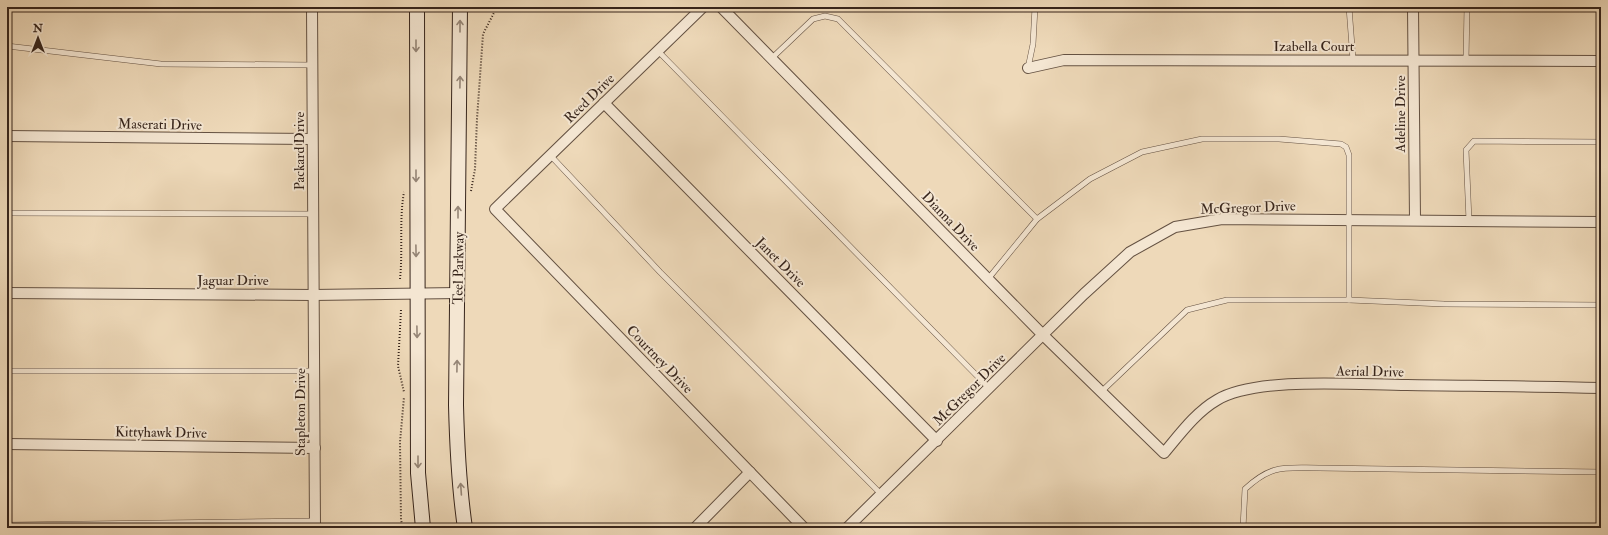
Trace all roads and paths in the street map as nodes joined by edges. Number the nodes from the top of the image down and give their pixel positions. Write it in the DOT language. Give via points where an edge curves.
graph roads {
  1 [pos="312,7"];
  2 [pos="416,7"];
  3 [pos="460,7"];
  4 [pos="497,7"];
  5 [pos="703,7"];
  6 [pos="721,7"];
  7 [pos="1035,7"];
  8 [pos="1350,7"];
  9 [pos="1413,7"];
  10 [pos="1467,7"];
  11 [pos="7,46"];
  12 [pos="658,51"];
  13 [pos="772,58"];
  14 [pos="1353,60"];
  15 [pos="1414,60"];
  16 [pos="1466,60"];
  17 [pos="1601,61"];
  18 [pos="312,65"];
  19 [pos="1028,68"];
  20 [pos="604,103"];
  21 [pos="7,136"];
  22 [pos="312,139"];
  23 [pos="1601,142"];
  24 [pos="550,156"];
  25 [pos="470,197"];
  26 [pos="495,209"];
  27 [pos="7,213"];
  28 [pos="313,214"];
  29 [pos="1037,219"];
  30 [pos="1350,220"];
  31 [pos="1415,220"];
  32 [pos="1469,221"];
  33 [pos="1601,222"];
  34 [pos="988,279"];
  35 [pos="7,292"];
  36 [pos="417,293"];
  37 [pos="458,293"];
  38 [pos="314,295"];
  39 [pos="1349,300"];
  40 [pos="1601,305"];
  41 [pos="401,310"];
  42 [pos="1043,335"];
  43 [pos="7,371"];
  44 [pos="314,371"];
  45 [pos="1601,388"];
  46 [pos="990,389"];
  47 [pos="1101,392"];
  48 [pos="937,441"];
  49 [pos="7,444"];
  50 [pos="315,448"];
  51 [pos="1164,453"];
  52 [pos="750,472"];
  53 [pos="1601,472"];
  54 [pos="882,495"];
  55 [pos="315,524"];
  56 [pos="7,525"];
  57 [pos="403,528"];
  58 [pos="423,528"];
  59 [pos="465,528"];
  60 [pos="694,528"];
  61 [pos="804,528"];
  62 [pos="847,528"];
  63 [pos="1243,528"];
  1 -- 18 [label="street, Packard Drive"];
  2 -- 36 [label="main road, one-way"];
  37 -- 3 [label="main road, Teel Parkway, one-way"];
  4 -- 25 [label="path" via="484,34 475,170"];
  5 -- 12 [label="street, Reed Drive"];
  6 -- 13 [label="street, Dianna Drive"];
  7 -- 19 [label="lane" via="1033,44"];
  8 -- 14 [label="lane"];
  9 -- 15 [label="street, Adeline Drive"];
  10 -- 16 [label="lane"];
  11 -- 18 [label="lane" via="161,64"];
  12 -- 20 [label="street, Reed Drive"];
  12 -- 46 [label="lane"];
  13 -- 29 [label="lane" via="813,19 825,16 838,19"];
  13 -- 34 [label="street, Dianna Drive"];
  14 -- 15 [label="street, Izabella Court"];
  14 -- 19 [label="street, Izabella Court" via="1064,60"];
  15 -- 16 [label="street, Izabella Court"];
  15 -- 31 [label="street, Adeline Drive"];
  16 -- 17 [label="street, Izabella Court"];
  18 -- 22 [label="street, Packard Drive"];
  20 -- 24 [label="street, Reed Drive"];
  20 -- 48 [label="street, Janet Drive"];
  21 -- 22 [label="street, Maserati Drive"];
  22 -- 28 [label="street, Packard Drive"];
  23 -- 32 [label="lane" via="1474,141 1466,150"];
  24 -- 26 [label="street, Reed Drive"];
  24 -- 54 [label="lane" via="660,272"];
  26 -- 52 [label="street, Courtney Drive"];
  27 -- 28 [label="lane"];
  28 -- 38 [label="street, Packard Drive"];
  29 -- 30 [label="lane" via="1090,180 1142,152 1202,139 1279,139 1341,144 1346,147 1349,155"];
  29 -- 34 [label="lane"];
  30 -- 31 [label="street, McGregor Drive"];
  30 -- 39 [label="lane"];
  30 -- 42 [label="street, McGregor Drive" via="1222,219 1175,227 1130,252"];
  31 -- 32 [label="street, McGregor Drive"];
  32 -- 33 [label="street, McGregor Drive"];
  34 -- 42 [label="street, Dianna Drive"];
  35 -- 38 [label="street, Jaguar Drive"];
  36 -- 37 [label="street, Jaguar Drive"];
  36 -- 38 [label="street, Jaguar Drive"];
  36 -- 58 [label="main road, one-way" via="418,473"];
  59 -- 37 [label="main road, Teel Parkway, one-way" via="457,442"];
  38 -- 44 [label="street, Stapleton Drive"];
  39 -- 40 [label="lane" via="1444,304"];
  39 -- 47 [label="lane" via="1227,300 1187,310"];
  41 -- 57 [label="path" via="398,366 404,393 400,469"];
  42 -- 46 [label="street, McGregor Drive"];
  42 -- 47 [label="street, Dianna Drive"];
  43 -- 44 [label="lane"];
  44 -- 50 [label="street, Stapleton Drive"];
  45 -- 51 [label="street, Aerial Drive" via="1330,384 1281,385 1249,389 1218,399 1184,429"];
  46 -- 48 [label="street, McGregor Drive"];
  47 -- 51 [label="street, Dianna Drive"];
  48 -- 54 [label="street, McGregor Drive"];
  49 -- 50 [label="street, Kittyhawk Drive"];
  50 -- 55 [label="street, Stapleton Drive"];
  52 -- 60 [label="street"];
  52 -- 61 [label="street, Courtney Drive"];
  53 -- 63 [label="lane" via="1287,468 1269,471 1245,490"];
  54 -- 62 [label="street, McGregor Drive"];
  55 -- 56 [label="lane"];
}
